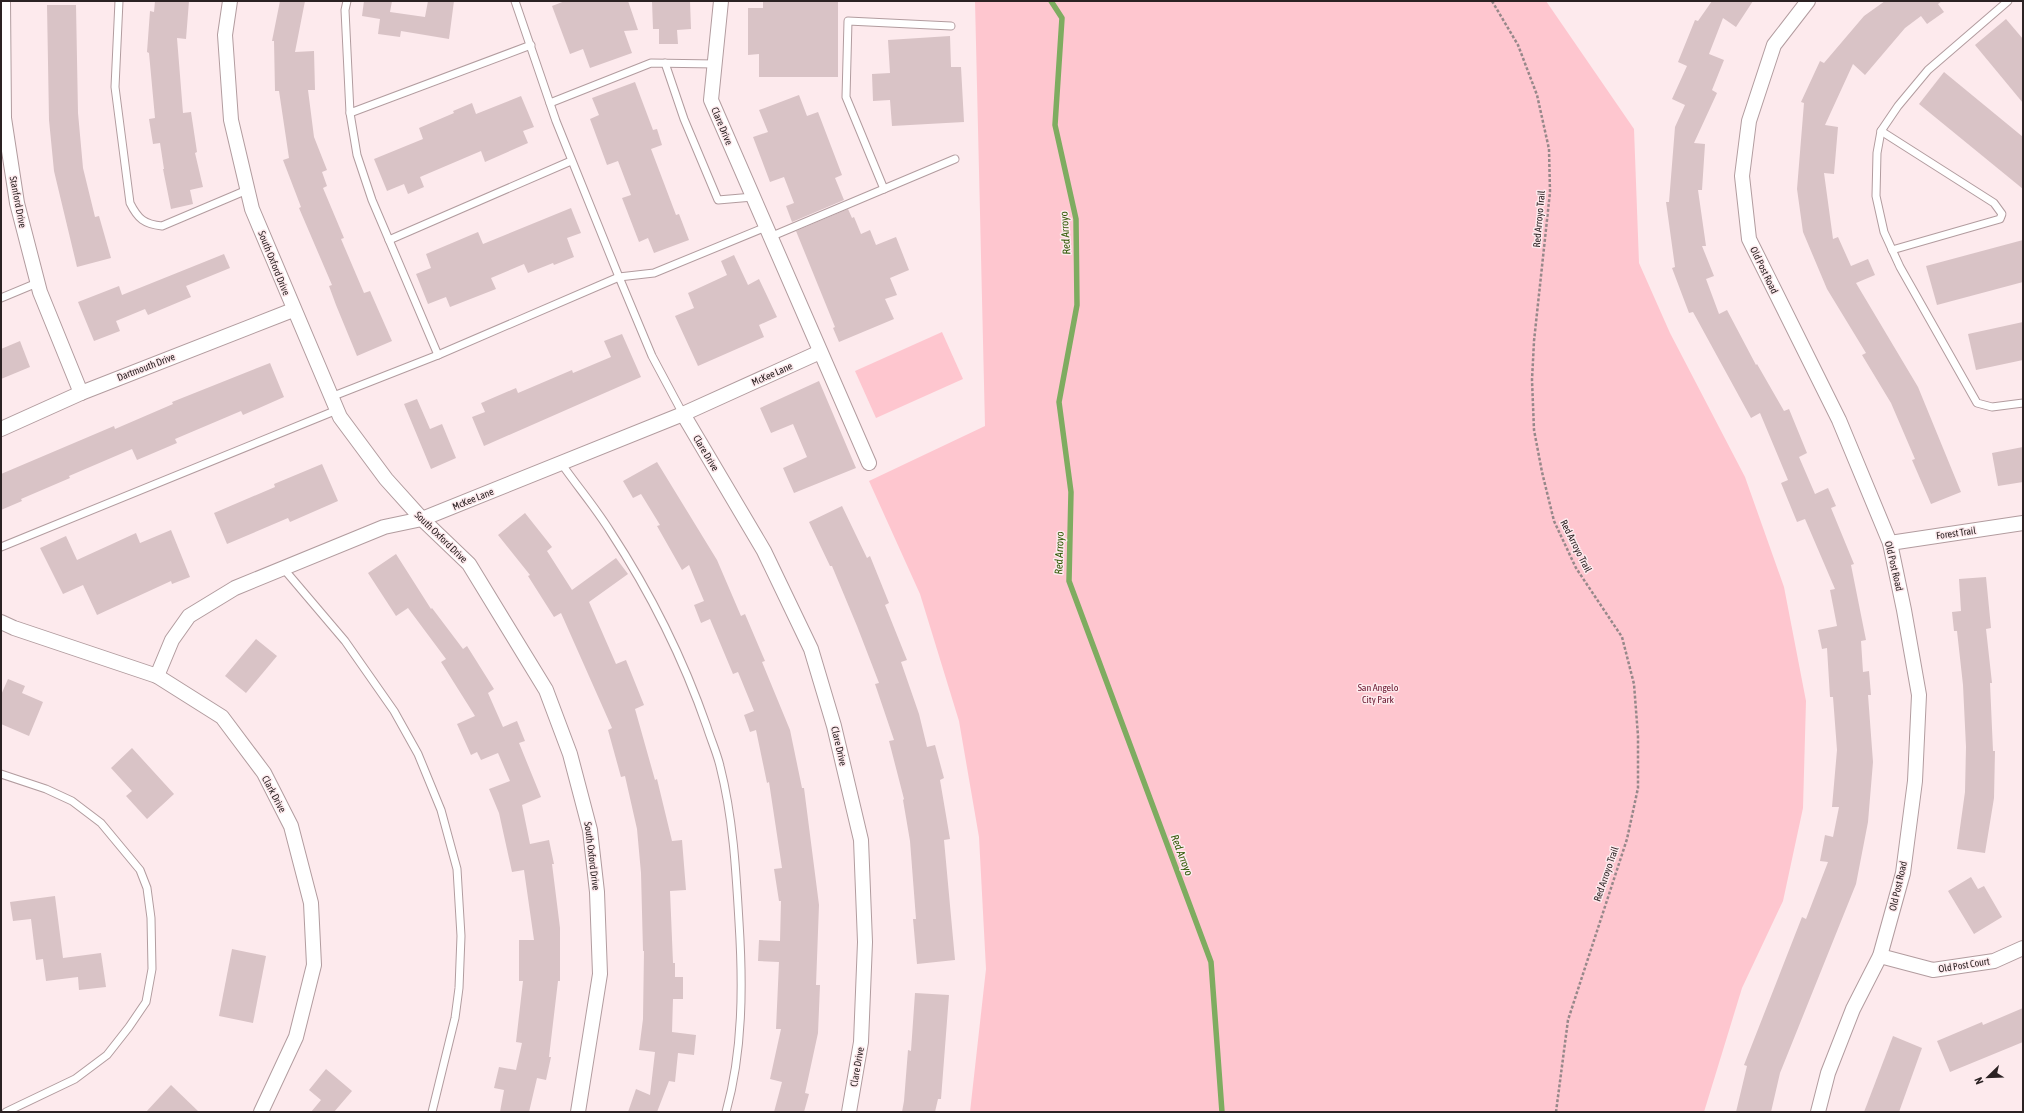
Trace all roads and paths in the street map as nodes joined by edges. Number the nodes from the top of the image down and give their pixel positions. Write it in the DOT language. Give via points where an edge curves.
graph roads {
  1 [pos="3,1"];
  2 [pos="118,1"];
  3 [pos="230,1"];
  4 [pos="347,1"];
  5 [pos="515,1"];
  6 [pos="721,1"];
  7 [pos="1492,1"];
  8 [pos="1808,1"];
  9 [pos="2008,1"];
  10 [pos="951,26"];
  11 [pos="531,45"];
  12 [pos="665,63"];
  13 [pos="715,64"];
  14 [pos="550,103"];
  15 [pos="350,113"];
  16 [pos="1882,131"];
  17 [pos="955,159"];
  18 [pos="571,161"];
  19 [pos="884,189"];
  20 [pos="247,190"];
  21 [pos="753,196"];
  22 [pos="768,232"];
  23 [pos="389,240"];
  24 [pos="1892,250"];
  25 [pos="619,277"];
  26 [pos="37,283"];
  27 [pos="1,298"];
  28 [pos="293,310"];
  29 [pos="820,352"];
  30 [pos="438,355"];
  31 [pos="81,393"];
  32 [pos="2023,402"];
  33 [pos="334,403"];
  34 [pos="683,414"];
  35 [pos="1,429"];
  36 [pos="561,463"];
  37 [pos="869,463"];
  38 [pos="422,519"];
  39 [pos="2023,523"];
  40 [pos="1890,543"];
  41 [pos="1,547"];
  42 [pos="283,568"];
  43 [pos="1,622"];
  44 [pos="157,676"];
  45 [pos="1,774"];
  46 [pos="2023,948"];
  47 [pos="1880,956"];
  48 [pos="6,1112"];
  49 [pos="262,1112"];
  50 [pos="432,1112"];
  51 [pos="578,1112"];
  52 [pos="726,1112"];
  53 [pos="849,1112"];
  54 [pos="1556,1112"];
  55 [pos="1818,1112"];
  1 -- 26 [label="street, Stanford Drive" via="4,118 17,203"];
  2 -- 20 [label="lane" via="115,87 130,203 135,213 150,224 162,226"];
  3 -- 20 [label="street, South Oxford Drive" via="224,35 231,120"];
  4 -- 15 [label="lane" via="345,10"];
  5 -- 11 [label="lane"];
  6 -- 13 [label="street, Clare Drive"];
  7 -- 54 [label="path, Red Arroyo Trail" via="1518,46 1537,95 1549,149 1550,192 1532,380 1534,430 1542,472 1554,521 1576,568 1622,637 1634,684 1638,736 1638,788 1626,839 1568,1020"];
  8 -- 40 [label="street, Old Post Road" via="1774,45 1749,121 1742,176 1749,239 1839,420"];
  9 -- 16 [label="lane" via="1928,70 1898,106"];
  10 -- 19 [label="lane" via="848,21 846,98"];
  11 -- 14 [label="lane"];
  11 -- 15 [label="lane"];
  12 -- 13 [label="lane"];
  12 -- 14 [label="lane" via="651,63"];
  12 -- 21 [label="lane" via="684,119 718,200"];
  13 -- 21 [label="street, Clare Drive" via="711,100"];
  14 -- 18 [label="lane"];
  15 -- 23 [label="lane" via="357,155"];
  16 -- 24 [label="lane" via="1877,153 1876,196 1884,232"];
  16 -- 24 [label="lane" via="1994,203 2002,214 2000,219"];
  17 -- 19 [label="lane"];
  18 -- 23 [label="lane"];
  18 -- 25 [label="lane"];
  19 -- 22 [label="lane"];
  20 -- 28 [label="street, South Oxford Drive"];
  21 -- 22 [label="street, Clare Drive"];
  22 -- 25 [label="lane" via="654,273"];
  22 -- 29 [label="street, Clare Drive"];
  23 -- 30 [label="lane"];
  24 -- 32 [label="lane" via="1977,403 1992,407"];
  25 -- 30 [label="lane"];
  25 -- 34 [label="lane" via="652,356"];
  26 -- 27 [label="lane"];
  26 -- 31 [label="street, Stanford Drive"];
  28 -- 31 [label="street, Dartmouth Drive"];
  28 -- 33 [label="street, South Oxford Drive"];
  29 -- 34 [label="street, McKee Lane"];
  29 -- 37 [label="street, Clare Drive"];
  30 -- 33 [label="lane"];
  31 -- 35 [label="street, Dartmouth Drive"];
  33 -- 38 [label="street, South Oxford Drive" via="340,416 386,479"];
  33 -- 41 [label="lane"];
  34 -- 36 [label="street, McKee Lane"];
  34 -- 53 [label="street, Clare Drive" via="764,551 811,649 834,726 861,840 865,934 861,1042"];
  36 -- 38 [label="street, McKee Lane"];
  36 -- 52 [label="lane" via="610,530 666,628 693,686 720,767 735,849 741,954 740,1031"];
  38 -- 42 [label="street, McKee Lane" via="384,527"];
  38 -- 51 [label="street, South Oxford Drive" via="469,564 546,690 570,754 590,830 597,892 600,974"];
  39 -- 40 [label="street, Forest Trail"];
  40 -- 47 [label="street, Old Post Road" via="1919,695 1915,780 1903,873"];
  42 -- 44 [label="street, McKee Lane" via="235,588 189,616 172,640"];
  42 -- 50 [label="lane" via="345,641 394,710 418,754 441,810 457,869 461,936 455,1018"];
  43 -- 44 [label="street, Clark Drive"];
  44 -- 49 [label="street, Clark Drive" via="222,717 264,773 291,826 311,903 314,966 296,1036"];
  45 -- 48 [label="lane" via="46,788 72,801 101,823 140,870 148,888 152,969 146,1002 107,1055 76,1079"];
  46 -- 47 [label="street, Old Post Court" via="1994,961 1933,970"];
  47 -- 55 [label="street, Old Post Road" via="1853,1009 1828,1073"];
}
